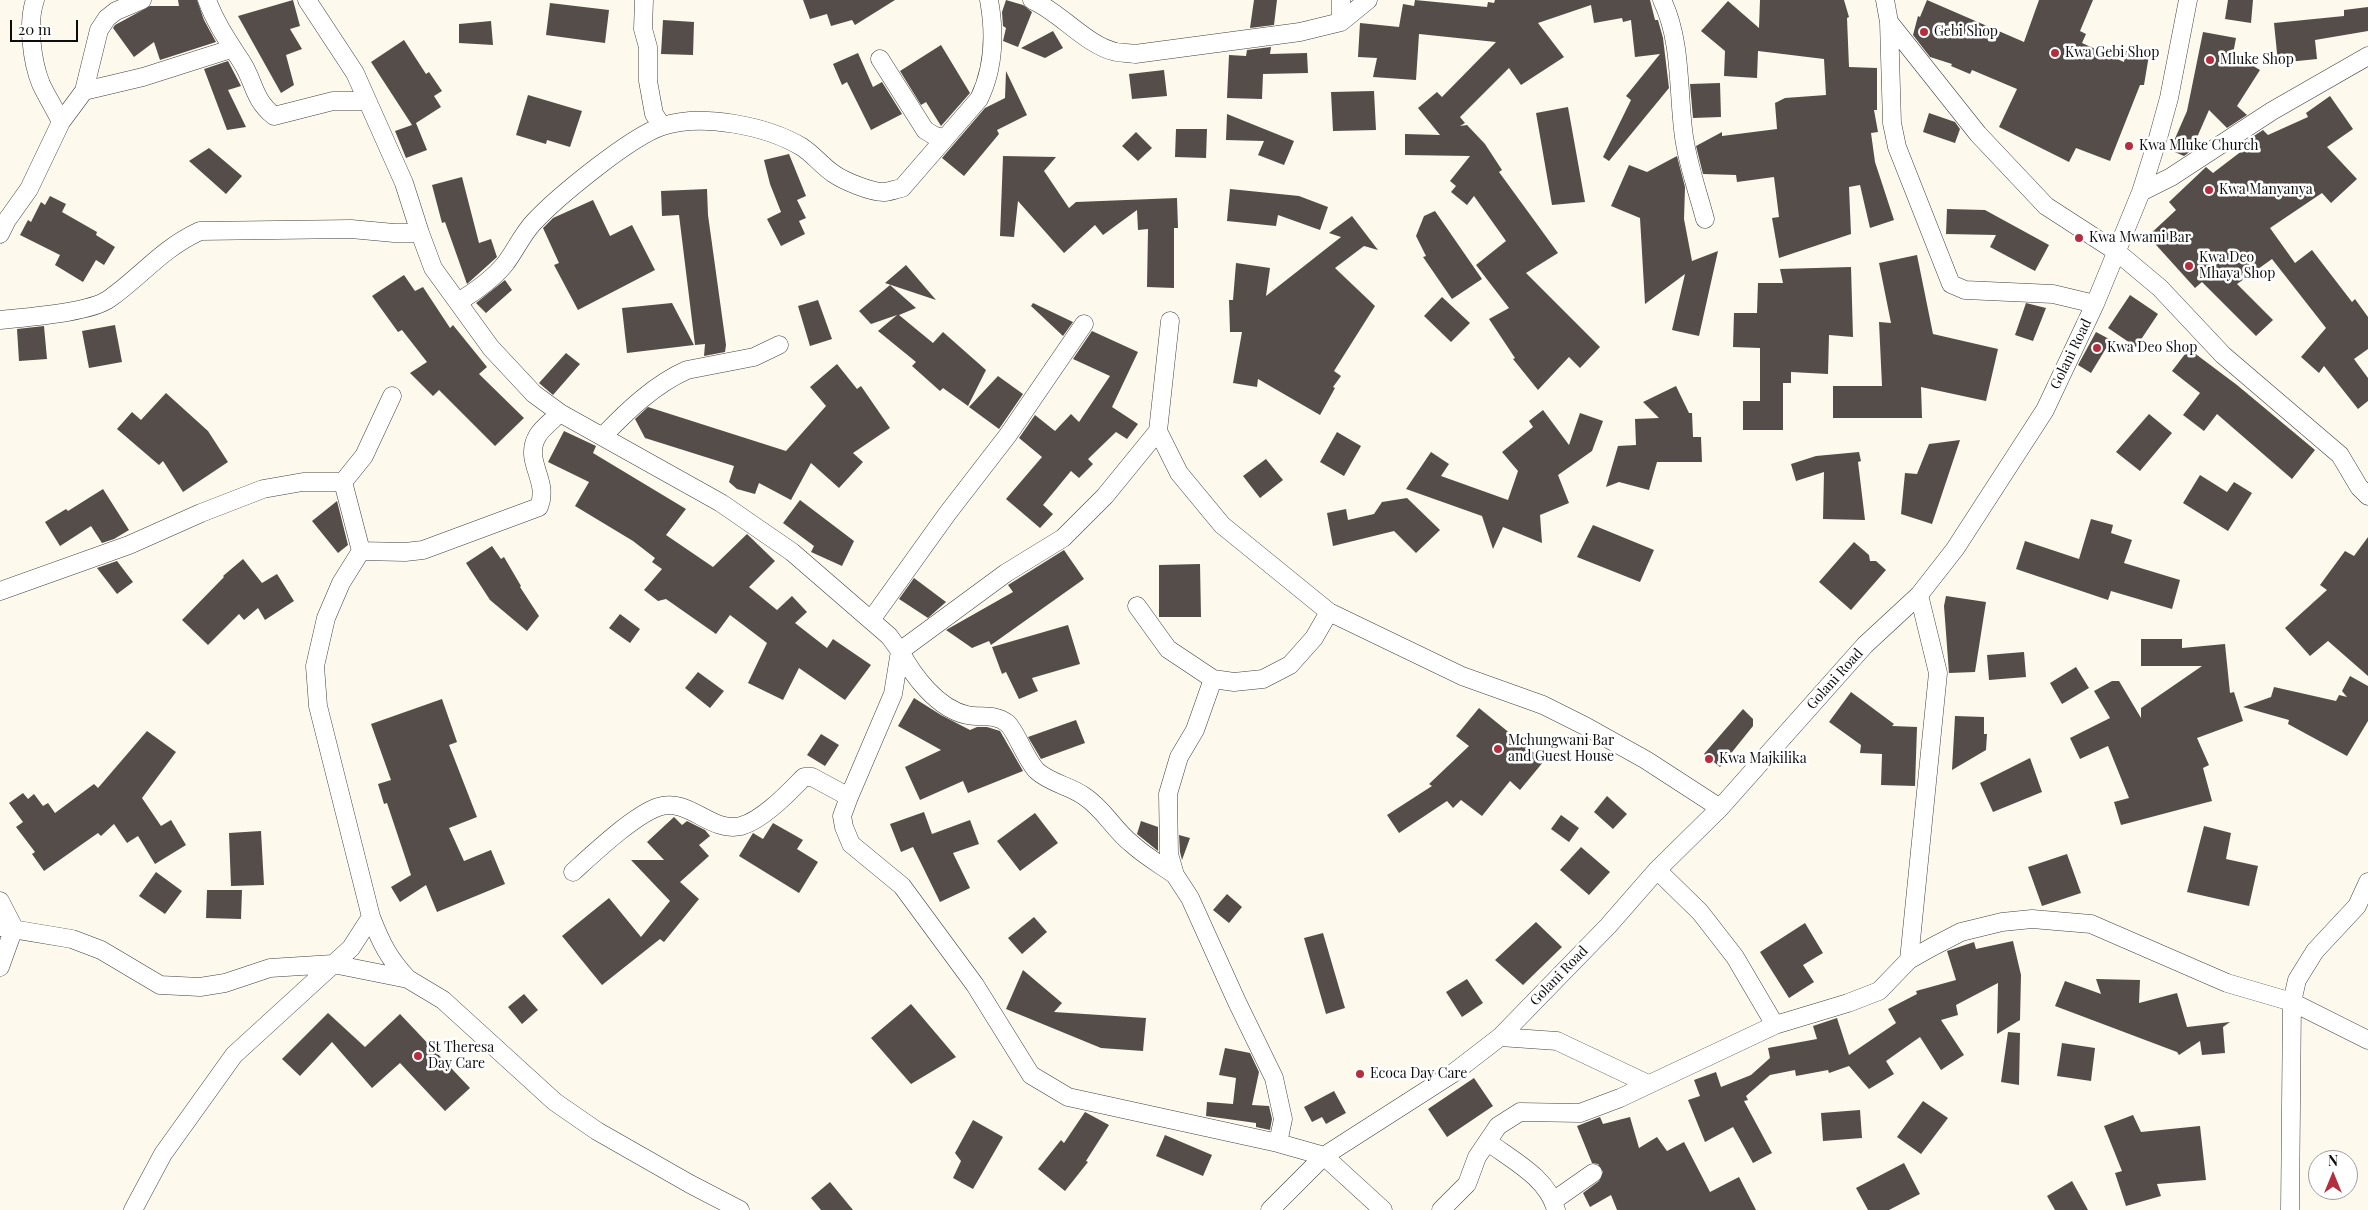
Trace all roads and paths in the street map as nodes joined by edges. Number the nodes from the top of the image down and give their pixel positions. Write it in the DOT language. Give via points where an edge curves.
graph roads {
  1 [pos="35,0"];
  2 [pos="142,0"];
  3 [pos="207,0"];
  4 [pos="306,0"];
  5 [pos="644,0"];
  6 [pos="989,0"];
  7 [pos="1032,0"];
  8 [pos="1340,0"];
  9 [pos="1368,0"];
  10 [pos="1662,0"];
  11 [pos="1884,0"];
  12 [pos="2188,0"];
  13 [pos="1341,22"];
  14 [pos="1890,22"];
  15 [pos="232,49"];
  16 [pos="2368,56"];
  17 [pos="880,59"];
  18 [pos="84,91"];
  19 [pos="367,101"];
  20 [pos="61,122"];
  21 [pos="662,126"];
  22 [pos="943,138"];
  23 [pos="2141,192"];
  24 [pos="1705,219"];
  25 [pos="420,233"];
  26 [pos="0,234"];
  27 [pos="2117,252"];
  28 [pos="458,302"];
  29 [pos="2095,304"];
  30 [pos="0,320"];
  31 [pos="1170,321"];
  32 [pos="1084,324"];
  33 [pos="779,345"];
  34 [pos="392,396"];
  35 [pos="560,412"];
  36 [pos="1158,431"];
  37 [pos="603,436"];
  38 [pos="343,482"];
  39 [pos="2368,496"];
  40 [pos="361,551"];
  41 [pos="0,591"];
  42 [pos="1919,595"];
  43 [pos="1137,606"];
  44 [pos="1329,612"];
  45 [pos="871,620"];
  46 [pos="900,651"];
  47 [pos="1213,679"];
  48 [pos="849,798"];
  49 [pos="1720,808"];
  50 [pos="1657,870"];
  51 [pos="573,872"];
  52 [pos="1175,875"];
  53 [pos="2368,882"];
  54 [pos="0,901"];
  55 [pos="371,917"];
  56 [pos="7,928"];
  57 [pos="1909,960"];
  58 [pos="333,964"];
  59 [pos="0,967"];
  60 [pos="408,979"];
  61 [pos="2292,1002"];
  62 [pos="1775,1025"];
  63 [pos="1500,1037"];
  64 [pos="2368,1042"];
  65 [pos="1648,1084"];
  66 [pos="1488,1142"];
  67 [pos="1278,1143"];
  68 [pos="1324,1156"];
  69 [pos="1593,1173"];
  70 [pos="1555,1205"];
  71 [pos="133,1210"];
  72 [pos="740,1210"];
  73 [pos="1270,1210"];
  74 [pos="1383,1210"];
  75 [pos="1441,1210"];
  76 [pos="2290,1210"];
  1 -- 20 [label="street" via="31,13 32,46 41,83"];
  2 -- 18 [label="street" via="116,11 99,30"];
  3 -- 15 [label="street"];
  4 -- 19 [label="street" via="344,55"];
  5 -- 21 [label="street" via="648,81 654,114"];
  6 -- 22 [label="street" via="993,38 987,78 979,100"];
  7 -- 13 [label="street" via="1114,52 1135,54 1300,32"];
  8 -- 13 [label="street"];
  9 -- 13 [label="street"];
  10 -- 24 [label="street" via="1671,28 1679,76 1686,152"];
  11 -- 14 [label="street"];
  12 -- 23 [label="street, Golani Road" via="2169,98"];
  14 -- 27 [label="street" via="1978,134 2046,206"];
  14 -- 29 [label="street" via="1892,123 1897,147 1950,284 1965,290 2053,294"];
  15 -- 18 [label="street" via="143,78"];
  15 -- 19 [label="street" via="242,62 259,102 274,116 333,101"];
  16 -- 23 [label="street" via="2272,111 2171,177"];
  17 -- 22 [label="street" via="925,130"];
  18 -- 20 [label="street"];
  19 -- 25 [label="street" via="404,183"];
  20 -- 26 [label="street" via="29,189"];
  21 -- 22 [label="street" via="704,121 762,129 802,147 834,174 883,192 902,188"];
  21 -- 28 [label="street" via="616,154 572,188 532,224 506,264 487,284"];
  23 -- 27 [label="street, Golani Road"];
  25 -- 28 [label="street" via="433,268"];
  25 -- 30 [label="street" via="351,229 200,231 178,241 107,301 78,310"];
  27 -- 29 [label="street, Golani Road"];
  27 -- 39 [label="street" via="2160,288 2223,355 2340,455"];
  28 -- 35 [label="street" via="492,348 534,394"];
  29 -- 42 [label="street, Golani Road" via="2045,410 1955,549"];
  31 -- 36 [label="street"];
  32 -- 45 [label="street" via="1008,435"];
  33 -- 37 [label="street" via="754,357 678,374 639,402"];
  34 -- 38 [label="street" via="364,456"];
  35 -- 37 [label="street"];
  35 -- 40 [label="street" via="537,436 534,448 533,465 541,480 543,497 539,507 423,550"];
  36 -- 44 [label="street" via="1179,473 1222,525"];
  36 -- 46 [label="street" via="1105,496 1063,538 1006,573"];
  37 -- 45 [label="street" via="721,503 792,552"];
  38 -- 40 [label="street"];
  38 -- 41 [label="street" via="303,482 264,489 85,562"];
  40 -- 55 [label="street" via="341,583 326,618 315,666 318,706"];
  42 -- 49 [label="street, Golani Road" via="1865,645"];
  42 -- 57 [label="street" via="1938,673"];
  43 -- 47 [label="street" via="1168,649"];
  44 -- 47 [label="street" via="1314,638 1290,665 1263,679 1234,682"];
  44 -- 49 [label="street" via="1462,676 1543,705 1585,726 1646,760"];
  45 -- 46 [label="street"];
  46 -- 48 [label="street" via="893,694"];
  46 -- 52 [label="street" via="914,676 952,711 995,716 1008,724 1038,771 1082,794 1102,809 1132,845"];
  47 -- 52 [label="street" via="1195,730 1179,757 1168,794 1169,854"];
  48 -- 51 [label="street" via="812,777 804,777 771,808 743,825 726,827 688,809 659,807 640,817"];
  48 -- 67 [label="street" via="842,816 851,844 902,886 975,985 1031,1076 1068,1097"];
  49 -- 50 [label="street, Golani Road"];
  50 -- 62 [label="street" via="1700,912 1735,957"];
  50 -- 63 [label="street, Golani Road" via="1608,926"];
  52 -- 67 [label="street" via="1190,898 1274,1078 1283,1119"];
  53 -- 61 [label="street" via="2357,906 2315,951 2297,980"];
  54 -- 56 [label="street"];
  55 -- 58 [label="street" via="351,948"];
  55 -- 60 [label="street" via="391,961"];
  56 -- 58 [label="street" via="72,939 101,950 160,985 200,987 225,983 270,968"];
  56 -- 59 [label="street"];
  57 -- 61 [label="street" via="1961,932 2002,922 2032,919 2091,924 2227,983"];
  57 -- 62 [label="street" via="1879,990"];
  58 -- 60 [label="street"];
  58 -- 71 [label="street" via="234,1055 162,1154"];
  60 -- 72 [label="street" via="443,1000 555,1102 597,1131"];
  61 -- 64 [label="street"];
  61 -- 76 [label="street"];
  62 -- 65 [label="street"];
  63 -- 65 [label="street" via="1557,1041"];
  63 -- 68 [label="street, Golani Road" via="1452,1074"];
  65 -- 66 [label="street" via="1580,1113 1520,1112 1498,1126"];
  66 -- 70 [label="street" via="1538,1179"];
  66 -- 75 [label="street" via="1467,1184"];
  67 -- 68 [label="street"];
  68 -- 73 [label="street, Golani Road"];
  68 -- 74 [label="street"];
  69 -- 70 [label="street"];
}
